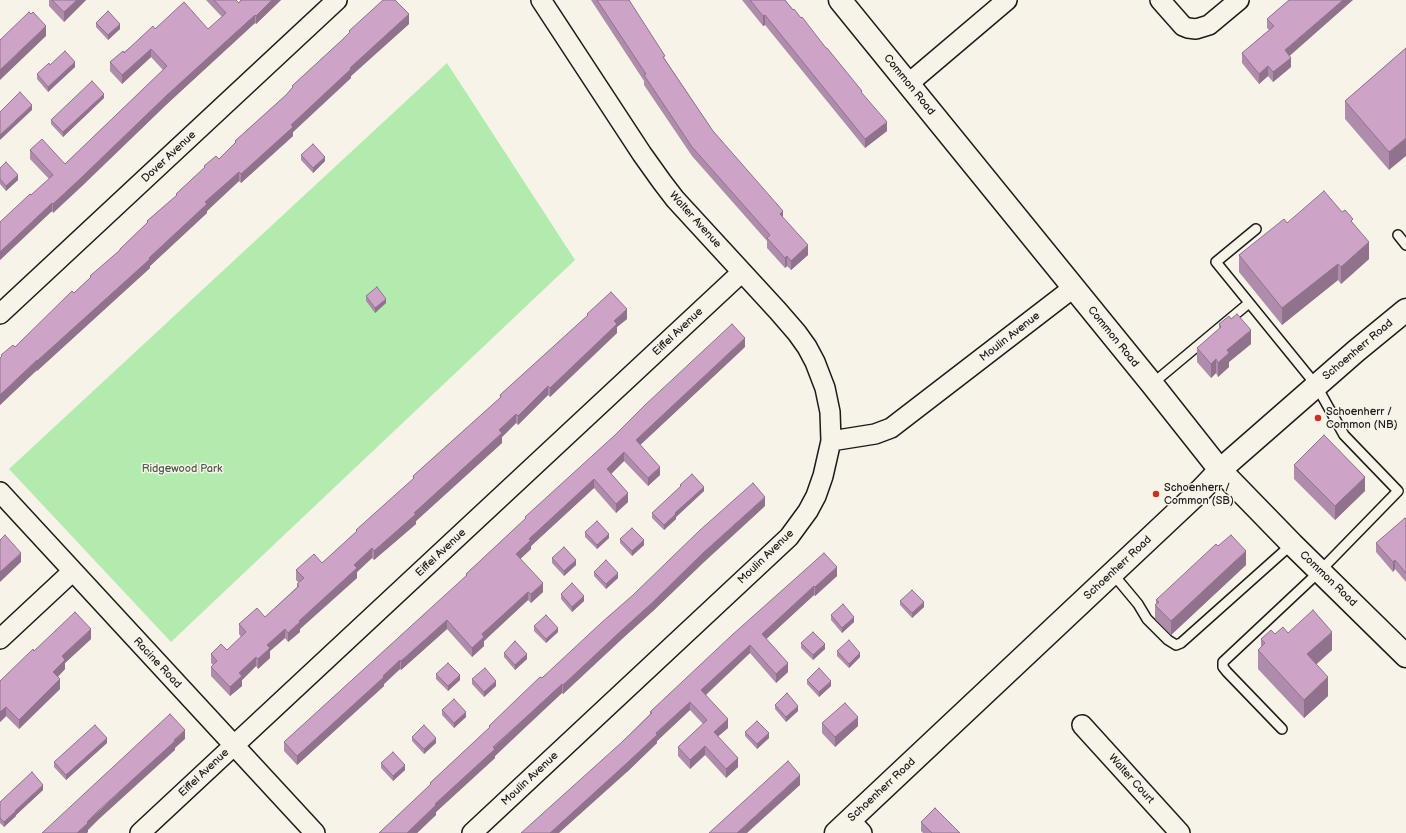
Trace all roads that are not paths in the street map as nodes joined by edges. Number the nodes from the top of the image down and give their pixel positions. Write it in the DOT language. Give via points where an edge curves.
graph roads {
  1 [pos="337,0"];
  2 [pos="541,0"];
  3 [pos="840,0"];
  4 [pos="1007,0"];
  5 [pos="1160,0"];
  6 [pos="1239,0"];
  7 [pos="908,84"];
  8 [pos="1256,229"];
  9 [pos="1398,235"];
  10 [pos="1406,245"];
  11 [pos="742,272"];
  12 [pos="1074,288"];
  13 [pos="1249,304"];
  14 [pos="1406,310"];
  15 [pos="0,314"];
  16 [pos="1152,384"];
  17 [pos="1316,385"];
  18 [pos="831,441"];
  19 [pos="1220,470"];
  20 [pos="0,492"];
  21 [pos="1292,544"];
  22 [pos="73,571"];
  23 [pos="1320,571"];
  24 [pos="1113,574"];
  25 [pos="0,639"];
  26 [pos="1406,656"];
  27 [pos="1082,725"];
  28 [pos="1282,729"];
  29 [pos="234,746"];
  30 [pos="849,829"];
  31 [pos="140,833"];
  32 [pos="315,833"];
  33 [pos="472,833"];
  34 [pos="1180,833"];
  1 -- 15 [label="street, Dover Avenue"];
  2 -- 11 [label="street, Walter Avenue" via="662,182"];
  3 -- 7 [label="street, Common Road"];
  4 -- 7 [label="street"];
  5 -- 6 [label="street" via="1183,26 1192,29 1209,25"];
  7 -- 12 [label="street, Common Road"];
  8 -- 13 [label="lane" via="1216,262"];
  9 -- 10 [label="lane"];
  11 -- 18 [label="street, Walter Avenue" via="797,333 815,362 823,382 828,406"];
  11 -- 29 [label="street, Eiffel Avenue"];
  12 -- 16 [label="street, Common Road"];
  12 -- 18 [label="street, Moulin Avenue" via="891,428 875,434"];
  13 -- 16 [label="lane"];
  13 -- 17 [label="lane"];
  14 -- 17 [label="street, Schoenherr Road"];
  16 -- 19 [label="street, Common Road"];
  17 -- 19 [label="street, Schoenherr Road"];
  17 -- 23 [label="lane" via="1344,435 1398,491"];
  18 -- 33 [label="street, Moulin Avenue" via="816,496 789,537"];
  19 -- 21 [label="street, Common Road"];
  19 -- 24 [label="street, Schoenherr Road"];
  20 -- 22 [label="street, Racine Road"];
  21 -- 23 [label="street, Common Road"];
  21 -- 24 [label="lane" via="1176,645 1147,619"];
  22 -- 25 [label="street"];
  22 -- 29 [label="street, Racine Road"];
  23 -- 26 [label="street, Common Road"];
  23 -- 28 [label="lane" via="1223,662 1227,672"];
  24 -- 30 [label="street, Schoenherr Road"];
  27 -- 34 [label="street, Walter Court"];
  29 -- 31 [label="street, Eiffel Avenue"];
  29 -- 32 [label="street, Racine Road"];
}
